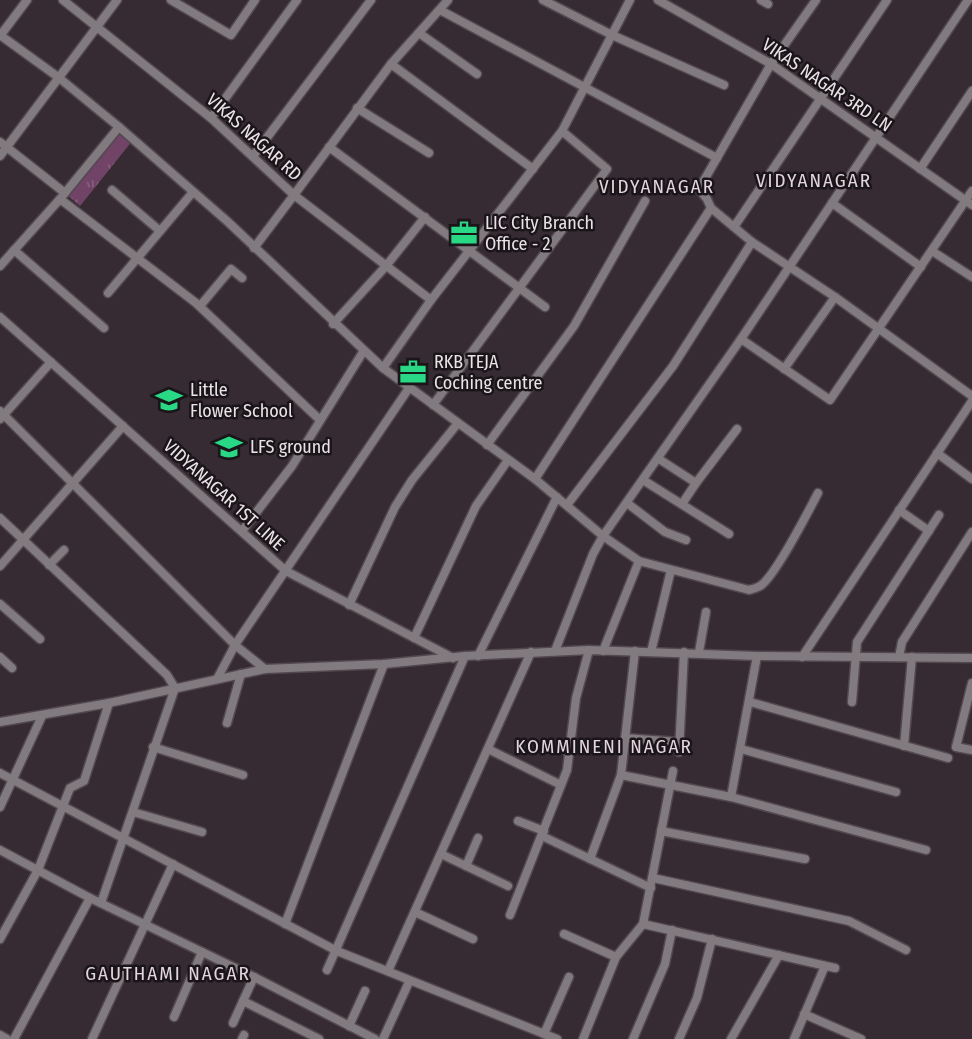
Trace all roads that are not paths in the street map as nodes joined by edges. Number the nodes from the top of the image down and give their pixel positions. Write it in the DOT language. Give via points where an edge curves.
graph roads {
  1 [pos="27,0"];
  2 [pos="63,0"];
  3 [pos="117,0"];
  4 [pos="171,0"];
  5 [pos="255,0"];
  6 [pos="297,0"];
  7 [pos="371,0"];
  8 [pos="448,0"];
  9 [pos="543,0"];
  10 [pos="630,0"];
  11 [pos="658,0"];
  12 [pos="816,0"];
  13 [pos="887,0"];
  14 [pos="968,0"];
  15 [pos="184,3"];
  16 [pos="440,9"];
  17 [pos="97,25"];
  18 [pos="419,33"];
  19 [pos="612,35"];
  20 [pos="0,36"];
  21 [pos="391,64"];
  22 [pos="771,64"];
  23 [pos="477,74"];
  24 [pos="58,77"];
  25 [pos="724,86"];
  26 [pos="586,89"];
  27 [pos="972,91"];
  28 [pos="821,99"];
  29 [pos="357,108"];
  30 [pos="211,118"];
  31 [pos="119,127"];
  32 [pos="562,131"];
  33 [pos="875,137"];
  34 [pos="4,145"];
  35 [pos="329,147"];
  36 [pos="429,153"];
  37 [pos="0,156"];
  38 [pos="253,156"];
  39 [pos="717,158"];
  40 [pos="533,169"];
  41 [pos="920,169"];
  42 [pos="112,190"];
  43 [pos="972,191"];
  44 [pos="193,192"];
  45 [pos="294,195"];
  46 [pos="62,196"];
  47 [pos="645,201"];
  48 [pos="832,203"];
  49 [pos="969,203"];
  50 [pos="711,208"];
  51 [pos="425,217"];
  52 [pos="734,228"];
  53 [pos="160,231"];
  54 [pos="752,242"];
  55 [pos="254,247"];
  56 [pos="14,250"];
  57 [pos="470,250"];
  58 [pos="932,251"];
  59 [pos="137,258"];
  60 [pos="0,266"];
  61 [pos="386,266"];
  62 [pos="789,266"];
  63 [pos="921,267"];
  64 [pos="972,277"];
  65 [pos="242,278"];
  66 [pos="520,287"];
  67 [pos="108,293"];
  68 [pos="835,296"];
  69 [pos="431,300"];
  70 [pos="200,306"];
  71 [pos="545,307"];
  72 [pos="0,317"];
  73 [pos="333,324"];
  74 [pos="104,328"];
  75 [pos="877,329"];
  76 [pos="741,339"];
  77 [pos="363,352"];
  78 [pos="51,362"];
  79 [pos="383,368"];
  80 [pos="784,369"];
  81 [pos="409,388"];
  82 [pos="972,399"];
  83 [pos="433,405"];
  84 [pos="1,415"];
  85 [pos="320,420"];
  86 [pos="457,423"];
  87 [pos="123,426"];
  88 [pos="737,429"];
  89 [pos="487,445"];
  90 [pos="937,453"];
  91 [pos="659,459"];
  92 [pos="508,460"];
  93 [pos="535,479"];
  94 [pos="972,479"];
  95 [pos="643,480"];
  96 [pos="696,483"];
  97 [pos="73,484"];
  98 [pos="818,493"];
  99 [pos="557,497"];
  100 [pos="626,503"];
  101 [pos="682,504"];
  102 [pos="567,505"];
  103 [pos="899,510"];
  104 [pos="939,515"];
  105 [pos="0,518"];
  106 [pos="242,531"];
  107 [pos="929,531"];
  108 [pos="972,532"];
  109 [pos="729,534"];
  110 [pos="603,536"];
  111 [pos="22,540"];
  112 [pos="686,540"];
  113 [pos="64,550"];
  114 [pos="639,561"];
  115 [pos="49,565"];
  116 [pos="0,566"];
  117 [pos="671,570"];
  118 [pos="286,571"];
  119 [pos="0,604"];
  120 [pos="349,606"];
  121 [pos="706,612"];
  122 [pos="414,638"];
  123 [pos="40,639"];
  124 [pos="235,645"];
  125 [pos="589,650"];
  126 [pos="603,651"];
  127 [pos="635,651"];
  128 [pos="531,652"];
  129 [pos="555,652"];
  130 [pos="651,652"];
  131 [pos="684,652"];
  132 [pos="699,652"];
  133 [pos="465,656"];
  134 [pos="478,656"];
  135 [pos="757,656"];
  136 [pos="855,656"];
  137 [pos="0,657"];
  138 [pos="802,657"];
  139 [pos="899,657"];
  140 [pos="912,657"];
  141 [pos="453,658"];
  142 [pos="972,658"];
  143 [pos="384,664"];
  144 [pos="12,667"];
  145 [pos="265,669"];
  146 [pos="241,674"];
  147 [pos="217,679"];
  148 [pos="972,683"];
  149 [pos="175,688"];
  150 [pos="750,702"];
  151 [pos="852,702"];
  152 [pos="109,703"];
  153 [pos="42,716"];
  154 [pos="0,722"];
  155 [pos="226,723"];
  156 [pos="625,738"];
  157 [pos="679,742"];
  158 [pos="904,746"];
  159 [pos="153,747"];
  160 [pos="488,749"];
  161 [pos="741,749"];
  162 [pos="972,750"];
  163 [pos="679,752"];
  164 [pos="948,758"];
  165 [pos="673,771"];
  166 [pos="0,773"];
  167 [pos="243,775"];
  168 [pos="621,775"];
  169 [pos="12,780"];
  170 [pos="561,786"];
  171 [pos="671,786"];
  172 [pos="896,792"];
  173 [pos="731,797"];
  174 [pos="64,806"];
  175 [pos="0,807"];
  176 [pos="133,812"];
  177 [pos="518,821"];
  178 [pos="661,831"];
  179 [pos="202,832"];
  180 [pos="543,834"];
  181 [pos="478,838"];
  182 [pos="124,840"];
  183 [pos="0,850"];
  184 [pos="926,850"];
  185 [pos="441,854"];
  186 [pos="590,859"];
  187 [pos="805,859"];
  188 [pos="173,864"];
  189 [pos="466,866"];
  190 [pos="38,870"];
  191 [pos="653,878"];
  192 [pos="509,886"];
  193 [pos="651,888"];
  194 [pos="90,898"];
  195 [pos="101,903"];
  196 [pos="415,912"];
  197 [pos="510,915"];
  198 [pos="285,924"];
  199 [pos="643,924"];
  200 [pos="145,925"];
  201 [pos="671,930"];
  202 [pos="564,934"];
  203 [pos="0,939"];
  204 [pos="473,939"];
  205 [pos="712,940"];
  206 [pos="906,950"];
  207 [pos="337,951"];
  208 [pos="202,953"];
  209 [pos="779,956"];
  210 [pos="616,957"];
  211 [pos="825,966"];
  212 [pos="835,968"];
  213 [pos="327,970"];
  214 [pos="388,971"];
  215 [pos="254,977"];
  216 [pos="569,977"];
  217 [pos="409,982"];
  218 [pos="365,991"];
  219 [pos="243,1001"];
  220 [pos="804,1014"];
  221 [pos="174,1017"];
  222 [pos="233,1023"];
  223 [pos="349,1026"];
  224 [pos="0,1035"];
  225 [pos="551,1037"];
  226 [pos="94,1038"];
  227 [pos="7,1039"];
  228 [pos="14,1039"];
  229 [pos="319,1039"];
  230 [pos="375,1039"];
  231 [pos="383,1039"];
  232 [pos="583,1039"];
  233 [pos="633,1039"];
  234 [pos="679,1039"];
  235 [pos="731,1039"];
  236 [pos="794,1039"];
  237 [pos="860,1039"];
  1 -- 20 [label="street"];
  2 -- 17 [label="street, VIKAS NAGAR RD"];
  3 -- 17 [label="street"];
  4 -- 15 [label="street"];
  5 -- 15 [label="street" via="231,35"];
  6 -- 30 [label="street"];
  7 -- 38 [label="street"];
  8 -- 16 [label="street, VIKAS NAGAR RD"];
  9 -- 19 [label="street"];
  10 -- 19 [label="street"];
  11 -- 22 [label="street, VIKAS NAGAR 3RD LN"];
  12 -- 22 [label="street"];
  13 -- 28 [label="street"];
  14 -- 33 [label="street"];
  16 -- 18 [label="street, VIKAS NAGAR RD"];
  16 -- 26 [label="street"];
  17 -- 24 [label="street"];
  17 -- 30 [label="street, VIKAS NAGAR RD"];
  18 -- 21 [label="street, VIKAS NAGAR RD"];
  18 -- 23 [label="street"];
  19 -- 25 [label="street"];
  19 -- 26 [label="street"];
  20 -- 24 [label="street"];
  21 -- 29 [label="street, VIKAS NAGAR RD"];
  21 -- 40 [label="street"];
  22 -- 28 [label="street, VIKAS NAGAR 3RD LN"];
  22 -- 39 [label="street"];
  24 -- 31 [label="street"];
  24 -- 34 [label="street"];
  26 -- 32 [label="street"];
  26 -- 39 [label="street"];
  27 -- 41 [label="street"];
  28 -- 33 [label="street, VIKAS NAGAR 3RD LN"];
  28 -- 52 [label="street"];
  29 -- 35 [label="street, VIKAS NAGAR RD"];
  29 -- 36 [label="street"];
  30 -- 38 [label="street, VIKAS NAGAR RD"];
  31 -- 44 [label="street"];
  31 -- 46 [label="street"];
  32 -- 40 [label="street"];
  32 -- 66 [label="street" via="607,169"];
  33 -- 41 [label="street, VIKAS NAGAR 3RD LN"];
  33 -- 48 [label="street"];
  34 -- 37 [label="street"];
  34 -- 46 [label="street"];
  35 -- 45 [label="street, VIKAS NAGAR RD"];
  35 -- 51 [label="street"];
  38 -- 45 [label="street, VIKAS NAGAR RD"];
  39 -- 50 [label="street" via="699,189"];
  40 -- 57 [label="street"];
  41 -- 49 [label="street, VIKAS NAGAR 3RD LN"];
  42 -- 53 [label="street"];
  43 -- 49 [label="street"];
  44 -- 53 [label="street"];
  44 -- 55 [label="street"];
  45 -- 55 [label="street"];
  45 -- 61 [label="street"];
  46 -- 56 [label="street"];
  46 -- 59 [label="street"];
  47 -- 89 [label="street" via="574,326"];
  48 -- 62 [label="street"];
  48 -- 63 [label="street"];
  49 -- 58 [label="street"];
  50 -- 52 [label="street"];
  50 -- 93 [label="street"];
  51 -- 57 [label="street"];
  51 -- 61 [label="street"];
  52 -- 54 [label="street"];
  53 -- 59 [label="street"];
  54 -- 62 [label="street"];
  54 -- 102 [label="street" via="673,366"];
  55 -- 73 [label="street"];
  56 -- 60 [label="street"];
  56 -- 74 [label="street"];
  57 -- 66 [label="street"];
  57 -- 69 [label="street"];
  58 -- 63 [label="street"];
  58 -- 64 [label="street"];
  59 -- 67 [label="street"];
  59 -- 70 [label="street"];
  61 -- 69 [label="street"];
  61 -- 73 [label="street"];
  62 -- 68 [label="street"];
  62 -- 76 [label="street"];
  63 -- 75 [label="street"];
  65 -- 70 [label="street" via="231,269"];
  66 -- 71 [label="street"];
  66 -- 83 [label="street"];
  68 -- 75 [label="street"];
  68 -- 80 [label="street"];
  69 -- 79 [label="street"];
  70 -- 85 [label="street"];
  72 -- 78 [label="street, VIDYANAGAR 1ST LINE"];
  73 -- 77 [label="street"];
  75 -- 80 [label="street" via="830,400"];
  75 -- 82 [label="street"];
  76 -- 80 [label="street"];
  76 -- 91 [label="street"];
  77 -- 79 [label="street"];
  77 -- 85 [label="street"];
  78 -- 84 [label="street"];
  78 -- 87 [label="street, VIDYANAGAR 1ST LINE"];
  79 -- 81 [label="street"];
  81 -- 83 [label="street"];
  81 -- 118 [label="street"];
  82 -- 90 [label="street"];
  83 -- 86 [label="street"];
  84 -- 97 [label="street"];
  85 -- 106 [label="street" via="292,466"];
  86 -- 89 [label="street"];
  86 -- 120 [label="street" via="395,507"];
  87 -- 97 [label="street"];
  87 -- 106 [label="street, VIDYANAGAR 1ST LINE"];
  88 -- 96 [label="street"];
  89 -- 92 [label="street"];
  90 -- 94 [label="street"];
  90 -- 103 [label="street"];
  91 -- 95 [label="street"];
  91 -- 96 [label="street"];
  92 -- 93 [label="street"];
  92 -- 122 [label="street" via="476,506"];
  93 -- 99 [label="street"];
  95 -- 100 [label="street"];
  95 -- 101 [label="street"];
  96 -- 101 [label="street"];
  97 -- 111 [label="street"];
  97 -- 124 [label="street"];
  98 -- 117 [label="street" via="759,587 750,590"];
  99 -- 102 [label="street"];
  99 -- 134 [label="street"];
  100 -- 110 [label="street"];
  100 -- 112 [label="street" via="665,532"];
  101 -- 109 [label="street"];
  102 -- 110 [label="street"];
  103 -- 107 [label="street"];
  103 -- 138 [label="street"];
  104 -- 107 [label="street"];
  105 -- 111 [label="street"];
  106 -- 118 [label="street, VIDYANAGAR 1ST LINE"];
  107 -- 136 [label="street" via="857,642"];
  108 -- 139 [label="street" via="902,642"];
  110 -- 114 [label="street"];
  110 -- 129 [label="street"];
  111 -- 115 [label="street"];
  111 -- 116 [label="street"];
  113 -- 115 [label="street"];
  114 -- 117 [label="street"];
  114 -- 126 [label="street"];
  115 -- 149 [label="street" via="167,675"];
  117 -- 130 [label="street"];
  118 -- 120 [label="street, VIDYANAGAR 1ST LINE"];
  118 -- 124 [label="street"];
  119 -- 123 [label="street"];
  120 -- 122 [label="street, VIDYANAGAR 1ST LINE"];
  121 -- 132 [label="street"];
  122 -- 141 [label="street, VIDYANAGAR 1ST LINE"];
  124 -- 145 [label="street"];
  124 -- 147 [label="street"];
  125 -- 126 [label="street"];
  125 -- 129 [label="street"];
  125 -- 170 [label="street"];
  126 -- 127 [label="street"];
  127 -- 130 [label="street"];
  127 -- 156 [label="street"];
  128 -- 129 [label="street"];
  128 -- 134 [label="street"];
  128 -- 160 [label="street"];
  130 -- 131 [label="street"];
  131 -- 132 [label="street"];
  131 -- 157 [label="street"];
  132 -- 135 [label="street"];
  133 -- 134 [label="street"];
  133 -- 141 [label="street"];
  133 -- 207 [label="street"];
  135 -- 138 [label="street"];
  135 -- 150 [label="street"];
  136 -- 138 [label="street"];
  136 -- 139 [label="street"];
  136 -- 151 [label="street"];
  137 -- 144 [label="street"];
  139 -- 140 [label="street"];
  140 -- 142 [label="street"];
  140 -- 158 [label="street"];
  141 -- 143 [label="street"];
  143 -- 145 [label="street"];
  143 -- 198 [label="street"];
  145 -- 146 [label="street"];
  146 -- 147 [label="street"];
  146 -- 155 [label="street"];
  147 -- 149 [label="street"];
  148 -- 162 [label="street" via="956,747"];
  149 -- 152 [label="street"];
  149 -- 159 [label="street"];
  150 -- 158 [label="street"];
  150 -- 161 [label="street"];
  152 -- 153 [label="street"];
  152 -- 174 [label="street" via="84,781 70,788"];
  153 -- 154 [label="street"];
  153 -- 169 [label="street"];
  156 -- 157 [label="street"];
  156 -- 168 [label="street"];
  157 -- 163 [label="street"];
  158 -- 164 [label="street"];
  159 -- 167 [label="street"];
  159 -- 176 [label="street"];
  160 -- 170 [label="street"];
  160 -- 185 [label="street"];
  161 -- 172 [label="street"];
  161 -- 173 [label="street"];
  165 -- 171 [label="street"];
  166 -- 169 [label="street"];
  168 -- 171 [label="street"];
  168 -- 186 [label="street"];
  169 -- 174 [label="street"];
  169 -- 175 [label="street"];
  170 -- 180 [label="street"];
  171 -- 173 [label="street"];
  171 -- 178 [label="street"];
  173 -- 184 [label="street"];
  174 -- 182 [label="street"];
  174 -- 190 [label="street"];
  176 -- 179 [label="street"];
  176 -- 182 [label="street"];
  177 -- 180 [label="street"];
  178 -- 187 [label="street"];
  178 -- 191 [label="street"];
  180 -- 186 [label="street"];
  180 -- 197 [label="street"];
  181 -- 189 [label="street"];
  182 -- 188 [label="street"];
  182 -- 195 [label="street"];
  183 -- 190 [label="street"];
  185 -- 189 [label="street"];
  185 -- 196 [label="street"];
  186 -- 193 [label="street"];
  188 -- 198 [label="street"];
  188 -- 200 [label="street"];
  189 -- 192 [label="street"];
  190 -- 194 [label="street"];
  190 -- 203 [label="street"];
  191 -- 193 [label="street"];
  191 -- 206 [label="street" via="849,921"];
  193 -- 199 [label="street"];
  194 -- 195 [label="street"];
  194 -- 228 [label="street"];
  195 -- 200 [label="street"];
  196 -- 204 [label="street"];
  196 -- 214 [label="street"];
  198 -- 207 [label="street"];
  199 -- 201 [label="street"];
  199 -- 210 [label="street"];
  200 -- 208 [label="street"];
  200 -- 226 [label="street"];
  201 -- 205 [label="street"];
  201 -- 233 [label="street" via="665,964"];
  202 -- 210 [label="street"];
  205 -- 209 [label="street"];
  205 -- 234 [label="street"];
  207 -- 213 [label="street"];
  207 -- 214 [label="street"];
  208 -- 215 [label="street"];
  208 -- 221 [label="street"];
  209 -- 211 [label="street"];
  209 -- 235 [label="street"];
  210 -- 232 [label="street"];
  211 -- 212 [label="street"];
  211 -- 220 [label="street"];
  214 -- 217 [label="street"];
  215 -- 219 [label="street"];
  215 -- 223 [label="street"];
  216 -- 225 [label="street"];
  217 -- 225 [label="street"];
  217 -- 231 [label="street"];
  218 -- 223 [label="street"];
  219 -- 222 [label="street"];
  219 -- 229 [label="street"];
  220 -- 236 [label="street"];
  220 -- 237 [label="street"];
  223 -- 230 [label="street"];
  224 -- 227 [label="street"];
}
